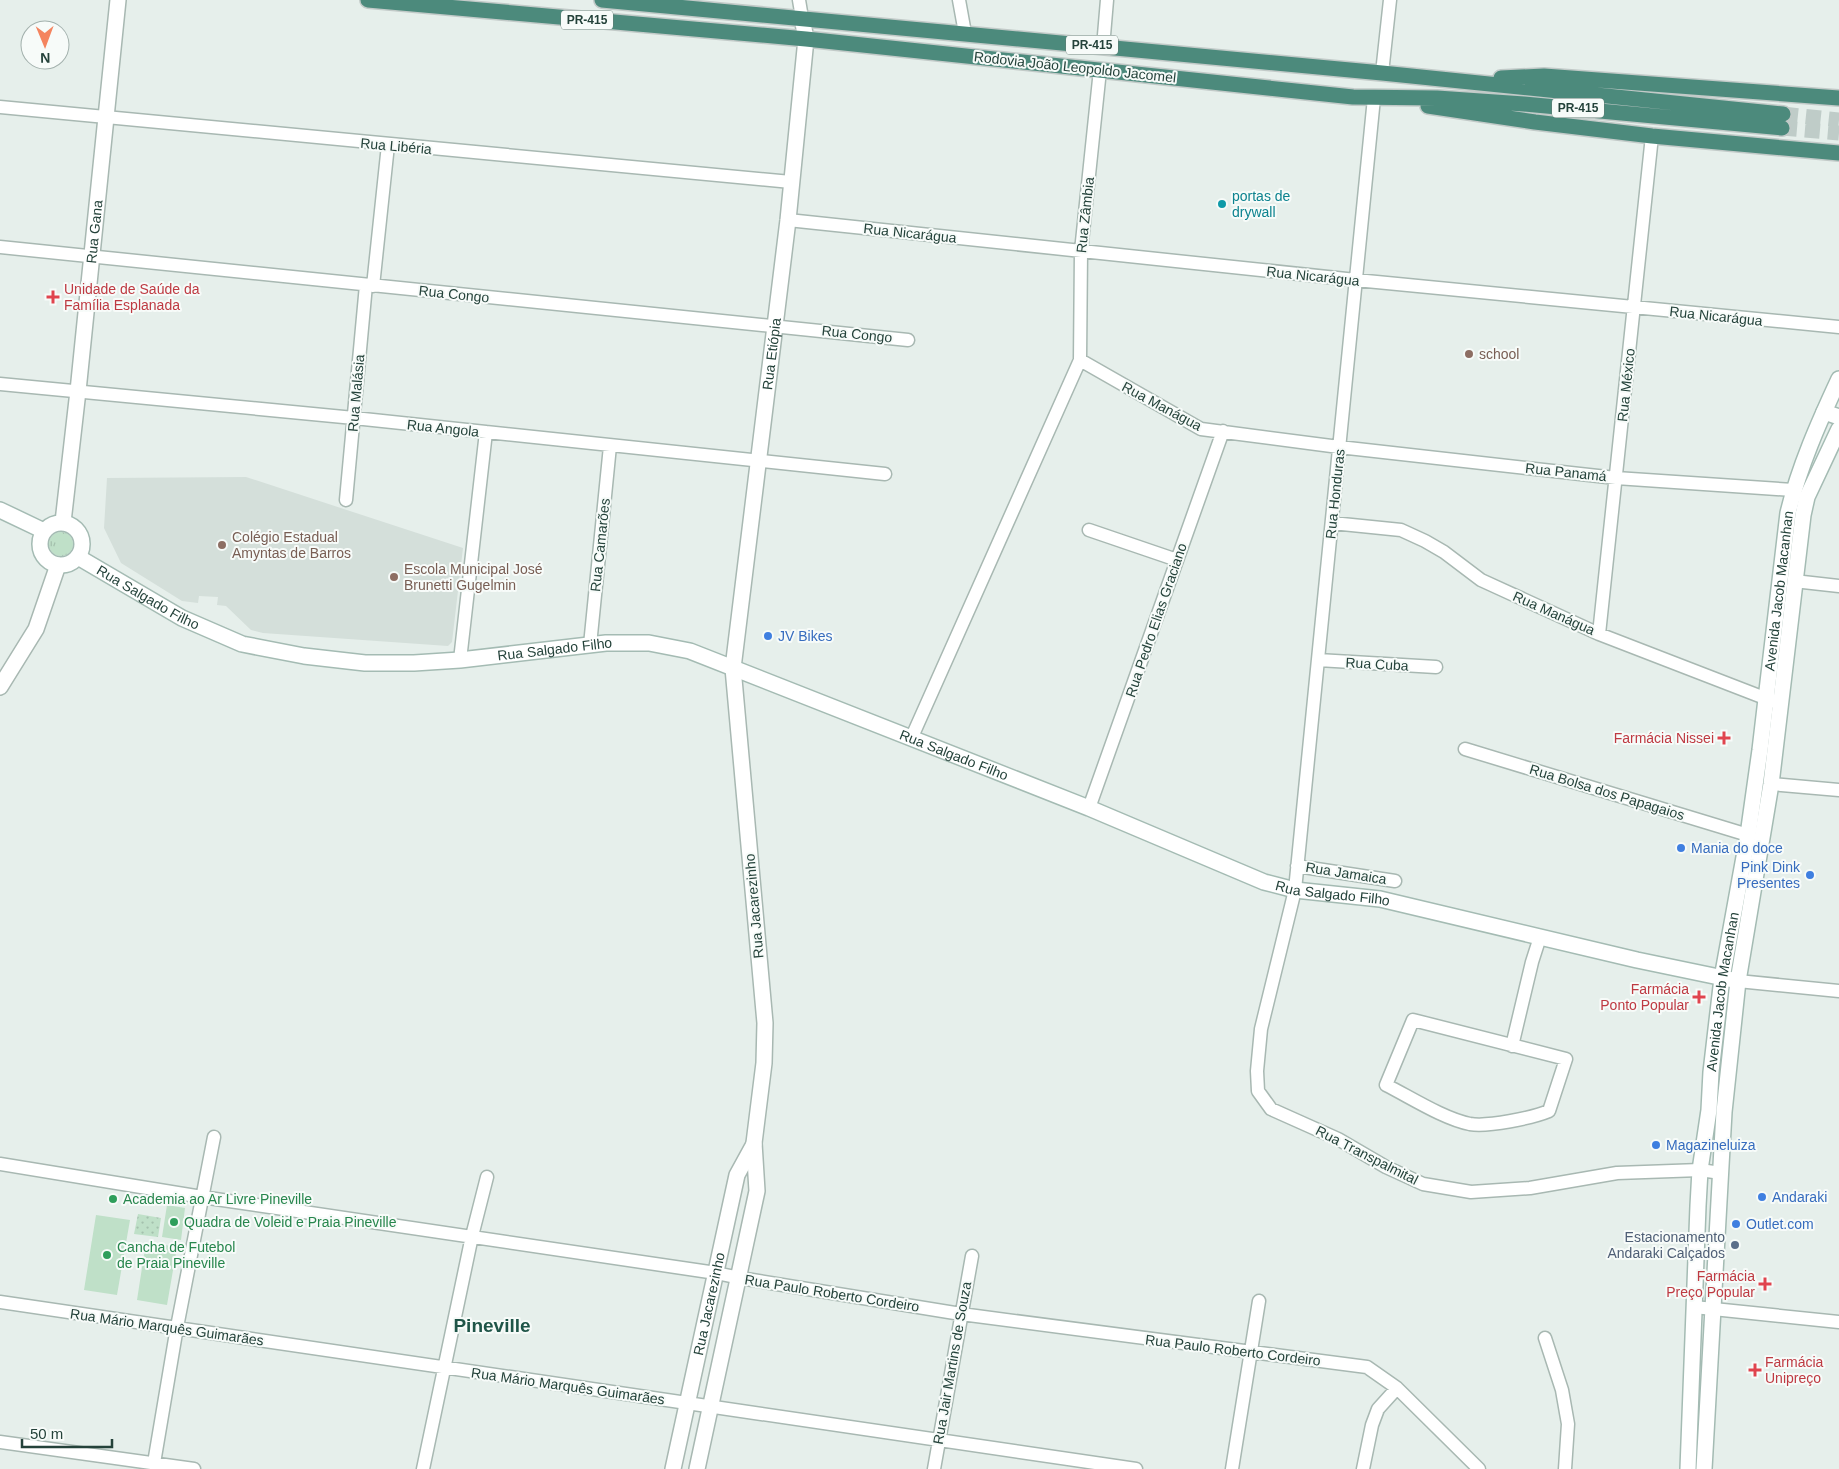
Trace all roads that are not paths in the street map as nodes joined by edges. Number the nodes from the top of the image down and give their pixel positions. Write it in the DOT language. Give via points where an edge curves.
graph roads {
  1 [pos="118,0"];
  2 [pos="368,0"];
  3 [pos="602,0"];
  4 [pos="799,0"];
  5 [pos="959,0"];
  6 [pos="1107,0"];
  7 [pos="1390,0"];
  8 [pos="802,18"];
  9 [pos="965,33"];
  10 [pos="806,39"];
  11 [pos="1103,46"];
  12 [pos="1100,70"];
  13 [pos="1382,73"];
  14 [pos="1451,80"];
  15 [pos="1374,98"];
  16 [pos="1839,98"];
  17 [pos="0,107"];
  18 [pos="106,117"];
  19 [pos="1652,136"];
  20 [pos="388,145"];
  21 [pos="1839,153"];
  22 [pos="791,182"];
  23 [pos="788,220"];
  24 [pos="0,247"];
  25 [pos="1080,251"];
  26 [pos="92,256"];
  27 [pos="1356,280"];
  28 [pos="370,286"];
  29 [pos="1634,308"];
  30 [pos="775,326"];
  31 [pos="1839,327"];
  32 [pos="908,340"];
  33 [pos="1080,360"];
  34 [pos="1839,379"];
  35 [pos="0,384"];
  36 [pos="78,392"];
  37 [pos="1824,412"];
  38 [pos="1839,417"];
  39 [pos="354,418"];
  40 [pos="1839,429"];
  41 [pos="1223,431"];
  42 [pos="486,432"];
  43 [pos="610,446"];
  44 [pos="1339,447"];
  45 [pos="758,461"];
  46 [pos="886,474"];
  47 [pos="1616,478"];
  48 [pos="1793,490"];
  49 [pos="346,500"];
  50 [pos="0,510"];
  51 [pos="63,522"];
  52 [pos="1332,523"];
  53 [pos="1089,530"];
  54 [pos="44,531"];
  55 [pos="78,557"];
  56 [pos="1176,560"];
  57 [pos="58,565"];
  58 [pos="1794,581"];
  59 [pos="1839,586"];
  60 [pos="1600,634"];
  61 [pos="590,644"];
  62 [pos="460,660"];
  63 [pos="1318,660"];
  64 [pos="1436,667"];
  65 [pos="733,668"];
  66 [pos="0,687"];
  67 [pos="1766,699"];
  68 [pos="1781,705"];
  69 [pos="911,739"];
  70 [pos="1465,749"];
  71 [pos="1771,784"];
  72 [pos="1839,790"];
  73 [pos="1089,808"];
  74 [pos="1748,836"];
  75 [pos="1298,866"];
  76 [pos="1395,880"];
  77 [pos="1295,890"];
  78 [pos="1540,937"];
  79 [pos="1722,978"];
  80 [pos="1738,981"];
  81 [pos="1839,991"];
  82 [pos="1512,1046"];
  83 [pos="214,1137"];
  84 [pos="754,1143"];
  85 [pos="0,1164"];
  86 [pos="1700,1170"];
  87 [pos="1720,1173"];
  88 [pos="487,1177"];
  89 [pos="202,1197"];
  90 [pos="472,1236"];
  91 [pos="972,1256"];
  92 [pos="716,1272"];
  93 [pos="740,1278"];
  94 [pos="1259,1301"];
  95 [pos="0,1302"];
  96 [pos="1694,1307"];
  97 [pos="1714,1308"];
  98 [pos="961,1314"];
  99 [pos="1839,1322"];
  100 [pos="177,1327"];
  101 [pos="1546,1338"];
  102 [pos="1251,1353"];
  103 [pos="444,1368"];
  104 [pos="1397,1388"];
  105 [pos="688,1403"];
  106 [pos="711,1406"];
  107 [pos="938,1441"];
  108 [pos="0,1442"];
  109 [pos="154,1466"];
  110 [pos="194,1469"];
  111 [pos="423,1469"];
  112 [pos="673,1469"];
  113 [pos="697,1469"];
  114 [pos="934,1469"];
  115 [pos="1136,1469"];
  116 [pos="1232,1469"];
  117 [pos="1363,1469"];
  118 [pos="1478,1469"];
  119 [pos="1566,1469"];
  120 [pos="1688,1469"];
  121 [pos="1704,1469"];
  1 -- 18 [label="main road, Rua Gana"];
  2 -- 10 [label="highway, Rodovia João Leopoldo Jacomel / PR-415"];
  3 -- 8 [label="highway, Rodovia João Leopoldo Jacomel / PR-415"];
  4 -- 8 [label="street"];
  5 -- 9 [label="street"];
  6 -- 11 [label="street"];
  7 -- 13 [label="street"];
  8 -- 9 [label="highway, Rodovia João Leopoldo Jacomel / PR-415"];
  8 -- 10 [label="main road, Rua Etiópia"];
  9 -- 11 [label="highway, Rodovia João Leopoldo Jacomel / PR-415"];
  10 -- 12 [label="highway, Rodovia João Leopoldo Jacomel / PR-415"];
  10 -- 22 [label="main road, Rua Etiópia"];
  11 -- 13 [label="highway, Rodovia João Leopoldo Jacomel / PR-415"];
  12 -- 15 [label="highway, Rodovia João Leopoldo Jacomel / PR-415"];
  12 -- 25 [label="street, Rua Zâmbia"];
  13 -- 14 [label="highway, Rodovia João Leopoldo Jacomel / PR-415"];
  14 -- 15 [label="highway, Rodovia João Leopoldo Jacomel / PR-415" via="1783,121 1437,98"];
  14 -- 16 [label="highway" via="1544,76"];
  15 -- 19 [label="highway"];
  15 -- 27 [label="street, Rua Honduras"];
  17 -- 18 [label="street, Rua Libéria"];
  18 -- 20 [label="street, Rua Libéria"];
  18 -- 26 [label="main road, Rua Gana"];
  19 -- 21 [label="highway"];
  19 -- 29 [label="street, Rua México"];
  20 -- 22 [label="street, Rua Libéria"];
  20 -- 28 [label="street, Rua Malásia"];
  22 -- 23 [label="main road, Rua Etiópia"];
  23 -- 25 [label="street, Rua Nicarágua"];
  23 -- 30 [label="main road, Rua Etiópia"];
  24 -- 26 [label="street, Rua Congo"];
  25 -- 27 [label="street, Rua Nicarágua"];
  25 -- 33 [label="street, Rua Zâmbia"];
  26 -- 28 [label="street, Rua Congo"];
  26 -- 36 [label="main road, Rua Gana"];
  27 -- 29 [label="street, Rua Nicarágua"];
  27 -- 44 [label="street, Rua Honduras"];
  28 -- 30 [label="street, Rua Congo"];
  28 -- 39 [label="street, Rua Malásia"];
  29 -- 31 [label="street, Rua Nicarágua"];
  29 -- 47 [label="street, Rua México"];
  30 -- 32 [label="street, Rua Congo"];
  30 -- 45 [label="main road, Rua Etiópia"];
  33 -- 41 [label="street, Rua Manágua" via="1201,429"];
  33 -- 69 [label="street"];
  34 -- 37 [label="main road, Avenida Jacob Macanhan"];
  35 -- 36 [label="street, Rua Angola"];
  36 -- 39 [label="street, Rua Angola"];
  36 -- 51 [label="main road, Rua Gana"];
  37 -- 38 [label="main road"];
  37 -- 48 [label="main road, Avenida Jacob Macanhan"];
  39 -- 42 [label="street, Rua Angola"];
  39 -- 49 [label="street, Rua Malásia"];
  40 -- 58 [label="main road, Avenida Jacob Macanhan" via="1807,497"];
  41 -- 44 [label="street, Rua Manágua"];
  41 -- 56 [label="street, Rua Pedro Elias Graciano"];
  42 -- 43 [label="street, Rua Angola"];
  42 -- 62 [label="street"];
  43 -- 45 [label="street, Rua Angola"];
  43 -- 61 [label="street, Rua Camarões"];
  44 -- 47 [label="street, Rua Panamá"];
  44 -- 52 [label="street, Rua Honduras"];
  45 -- 46 [label="street, Rua Angola"];
  45 -- 65 [label="main road, Rua Etiópia"];
  47 -- 48 [label="street, Rua Panamá"];
  47 -- 60 [label="street, Rua México"];
  48 -- 67 [label="main road, Avenida Jacob Macanhan"];
  50 -- 54 [label="main road"];
  51 -- 54 [label="main road"];
  51 -- 55 [label="main road" via="74,527 80,535 82,547"];
  52 -- 60 [label="street, Rua Manágua" via="1401,530 1444,552 1481,580"];
  52 -- 63 [label="street, Rua Honduras"];
  53 -- 56 [label="street"];
  54 -- 57 [label="main road" via="40,541 41,552 47,560"];
  55 -- 57 [label="main road" via="69,564"];
  55 -- 62 [label="main road, Rua Salgado Filho" via="182,618 242,644 365,663"];
  56 -- 73 [label="street, Rua Pedro Elias Graciano"];
  57 -- 66 [label="main road" via="36,629"];
  58 -- 59 [label="street"];
  58 -- 68 [label="main road, Avenida Jacob Macanhan"];
  60 -- 67 [label="street, Rua Manágua"];
  61 -- 62 [label="main road, Rua Salgado Filho"];
  61 -- 65 [label="main road, Rua Salgado Filho" via="649,643 690,651"];
  63 -- 64 [label="street, Rua Cuba"];
  63 -- 75 [label="street, Rua Honduras"];
  65 -- 69 [label="main road, Rua Salgado Filho"];
  65 -- 84 [label="main road, Rua Jacarezinho" via="765,1023 764,1063"];
  67 -- 68 [label="street, Rua Manágua"];
  67 -- 74 [label="main road, Avenida Jacob Macanhan"];
  68 -- 71 [label="main road, Avenida Jacob Macanhan"];
  69 -- 73 [label="main road, Rua Salgado Filho"];
  70 -- 74 [label="street, Rua Bolsa dos Papagaios"];
  71 -- 72 [label="street"];
  71 -- 80 [label="main road, Avenida Jacob Macanhan"];
  73 -- 77 [label="main road, Rua Salgado Filho" via="1264,882"];
  74 -- 79 [label="main road, Avenida Jacob Macanhan"];
  75 -- 76 [label="street, Rua Jamaica"];
  75 -- 77 [label="street, Rua Honduras"];
  77 -- 78 [label="main road, Rua Salgado Filho" via="1380,899"];
  77 -- 86 [label="street, Rua Transpalmital" via="1261,1029 1258,1091 1271,1109 1338,1139 1423,1184 1471,1192 1530,1188 1617,1173"];
  78 -- 79 [label="main road, Rua Salgado Filho"];
  78 -- 82 [label="street"];
  79 -- 80 [label="main road, Rua Salgado Filho"];
  79 -- 86 [label="main road, Avenida Jacob Macanhan"];
  80 -- 81 [label="street, Rua Salgado Filho"];
  80 -- 87 [label="main road, Avenida Jacob Macanhan"];
  82 -- 82 [label="street" via="1414,1020 1386,1085 1470,1124 1535,1117 1549,1111 1566,1059"];
  83 -- 89 [label="street"];
  84 -- 92 [label="main road, Rua Jacarezinho" via="737,1175"];
  84 -- 93 [label="main road, Rua Jacarezinho" via="757,1191"];
  85 -- 89 [label="street, Rua Paulo Roberto Cordeiro"];
  86 -- 87 [label="street, Rua Transpalmital"];
  86 -- 96 [label="main road, Avenida Jacob Macanhan"];
  87 -- 97 [label="main road, Avenida Jacob Macanhan"];
  88 -- 90 [label="street"];
  89 -- 90 [label="street, Rua Paulo Roberto Cordeiro"];
  89 -- 100 [label="street"];
  90 -- 92 [label="street, Rua Paulo Roberto Cordeiro"];
  90 -- 103 [label="street"];
  91 -- 98 [label="street, Rua Jair Martins de Souza"];
  92 -- 93 [label="street, Rua Paulo Roberto Cordeiro"];
  92 -- 105 [label="main road, Rua Jacarezinho"];
  93 -- 98 [label="street, Rua Paulo Roberto Cordeiro"];
  93 -- 106 [label="main road, Rua Jacarezinho"];
  94 -- 102 [label="street"];
  95 -- 100 [label="street, Rua Mário Marquês Guimarães"];
  96 -- 97 [label="street"];
  96 -- 120 [label="main road, Avenida Jacob Macanhan"];
  97 -- 99 [label="street"];
  97 -- 121 [label="main road, Avenida Jacob Macanhan"];
  98 -- 102 [label="street, Rua Paulo Roberto Cordeiro"];
  98 -- 107 [label="street, Rua Jair Martins de Souza"];
  100 -- 103 [label="street, Rua Mário Marquês Guimarães"];
  100 -- 109 [label="street"];
  101 -- 119 [label="street" via="1562,1390 1568,1424"];
  102 -- 104 [label="street, Rua Paulo Roberto Cordeiro" via="1367,1366"];
  102 -- 116 [label="street"];
  103 -- 105 [label="street, Rua Mário Marquês Guimarães"];
  103 -- 111 [label="street"];
  104 -- 117 [label="street" via="1378,1409"];
  104 -- 118 [label="street, Rua Paulo Roberto Cordeiro"];
  105 -- 106 [label="street, Rua Mário Marquês Guimarães"];
  105 -- 112 [label="main road, Rua Jacarezinho"];
  106 -- 107 [label="street, Rua Mário Marquês Guimarães"];
  106 -- 113 [label="main road, Rua Jacarezinho"];
  107 -- 114 [label="street, Rua Jair Martins de Souza"];
  107 -- 115 [label="street, Rua Mário Marquês Guimarães"];
  108 -- 109 [label="street"];
  109 -- 110 [label="street"];
}
